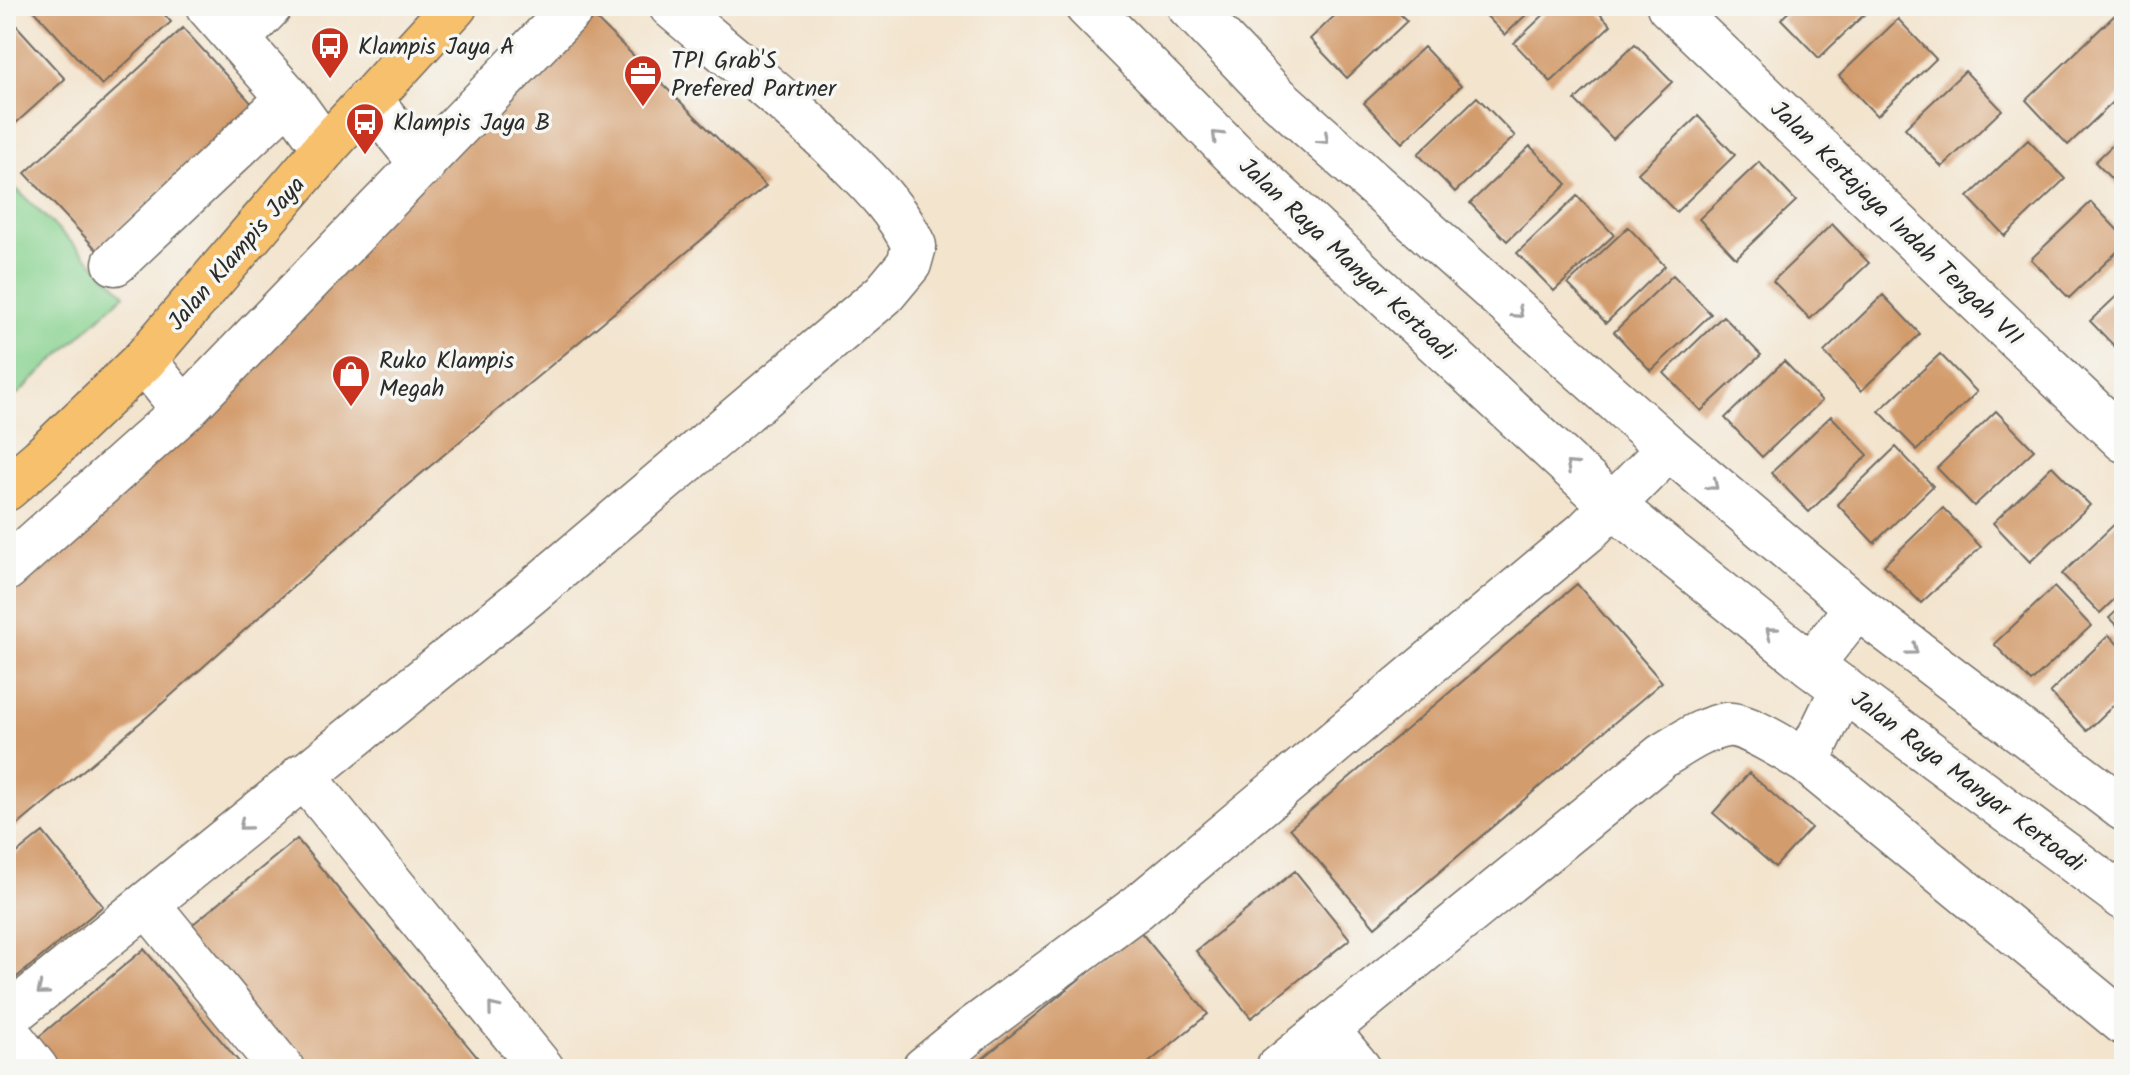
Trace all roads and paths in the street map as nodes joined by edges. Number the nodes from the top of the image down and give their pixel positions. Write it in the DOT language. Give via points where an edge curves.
graph roads {
  1 [pos="208,6"];
  2 [pos="270,6"];
  3 [pos="455,6"];
  4 [pos="574,6"];
  5 [pos="671,6"];
  6 [pos="1087,6"];
  7 [pos="1189,6"];
  8 [pos="1669,6"];
  9 [pos="238,39"];
  10 [pos="289,98"];
  11 [pos="369,99"];
  12 [pos="325,148"];
  13 [pos="423,165"];
  14 [pos="115,263"];
  15 [pos="144,360"];
  16 [pos="184,410"];
  17 [pos="2124,440"];
  18 [pos="1642,476"];
  19 [pos="6,489"];
  20 [pos="6,569"];
  21 [pos="1836,645"];
  22 [pos="1807,762"];
  23 [pos="303,775"];
  24 [pos="2124,809"];
  25 [pos="2124,898"];
  26 [pos="148,905"];
  27 [pos="6,1018"];
  28 [pos="2124,1023"];
  29 [pos="1326,1029"];
  30 [pos="6,1031"];
  31 [pos="36,1069"];
  32 [pos="282,1069"];
  33 [pos="542,1069"];
  34 [pos="924,1069"];
  35 [pos="1278,1069"];
  36 [pos="1359,1069"];
  1 -- 9 [label="street"];
  2 -- 9 [label="street"];
  3 -- 11 [label="main road, Jalan Klampis Jaya"];
  4 -- 13 [label="street"];
  5 -- 23 [label="street" via="812,125 878,192 914,246 909,264 884,294 528,595"];
  18 -- 6 [label="street, Jalan Raya Manyar Kertoadi, one-way" via="1242,162"];
  7 -- 18 [label="street, Jalan Raya Manyar Kertoadi, one-way"];
  8 -- 17 [label="street, Jalan Kertajaya Indah Tengah VII"];
  9 -- 10 [label="street"];
  10 -- 12 [label="street"];
  10 -- 14 [label="street"];
  11 -- 12 [label="main road, Jalan Klampis Jaya"];
  11 -- 13 [label="street"];
  12 -- 15 [label="main road, Jalan Klampis Jaya"];
  13 -- 16 [label="street"];
  15 -- 16 [label="street"];
  15 -- 19 [label="main road, Jalan Klampis Jaya"];
  16 -- 20 [label="street"];
  18 -- 21 [label="street, Jalan Raya Manyar Kertoadi, one-way"];
  21 -- 18 [label="street, Jalan Raya Manyar Kertoadi, one-way"];
  18 -- 34 [label="street" via="1586,532 1138,907"];
  21 -- 22 [label="street"];
  21 -- 24 [label="street, Jalan Raya Manyar Kertoadi, one-way"];
  21 -- 25 [label="street, Jalan Raya Manyar Kertoadi"];
  22 -- 28 [label="street"];
  22 -- 29 [label="street" via="1767,738 1729,724 1701,732 1662,756"];
  23 -- 26 [label="street, one-way"];
  33 -- 23 [label="street, one-way"];
  26 -- 27 [label="street, one-way"];
  26 -- 32 [label="street"];
  29 -- 35 [label="street"];
  29 -- 36 [label="street"];
  30 -- 31 [label="street"];
}
